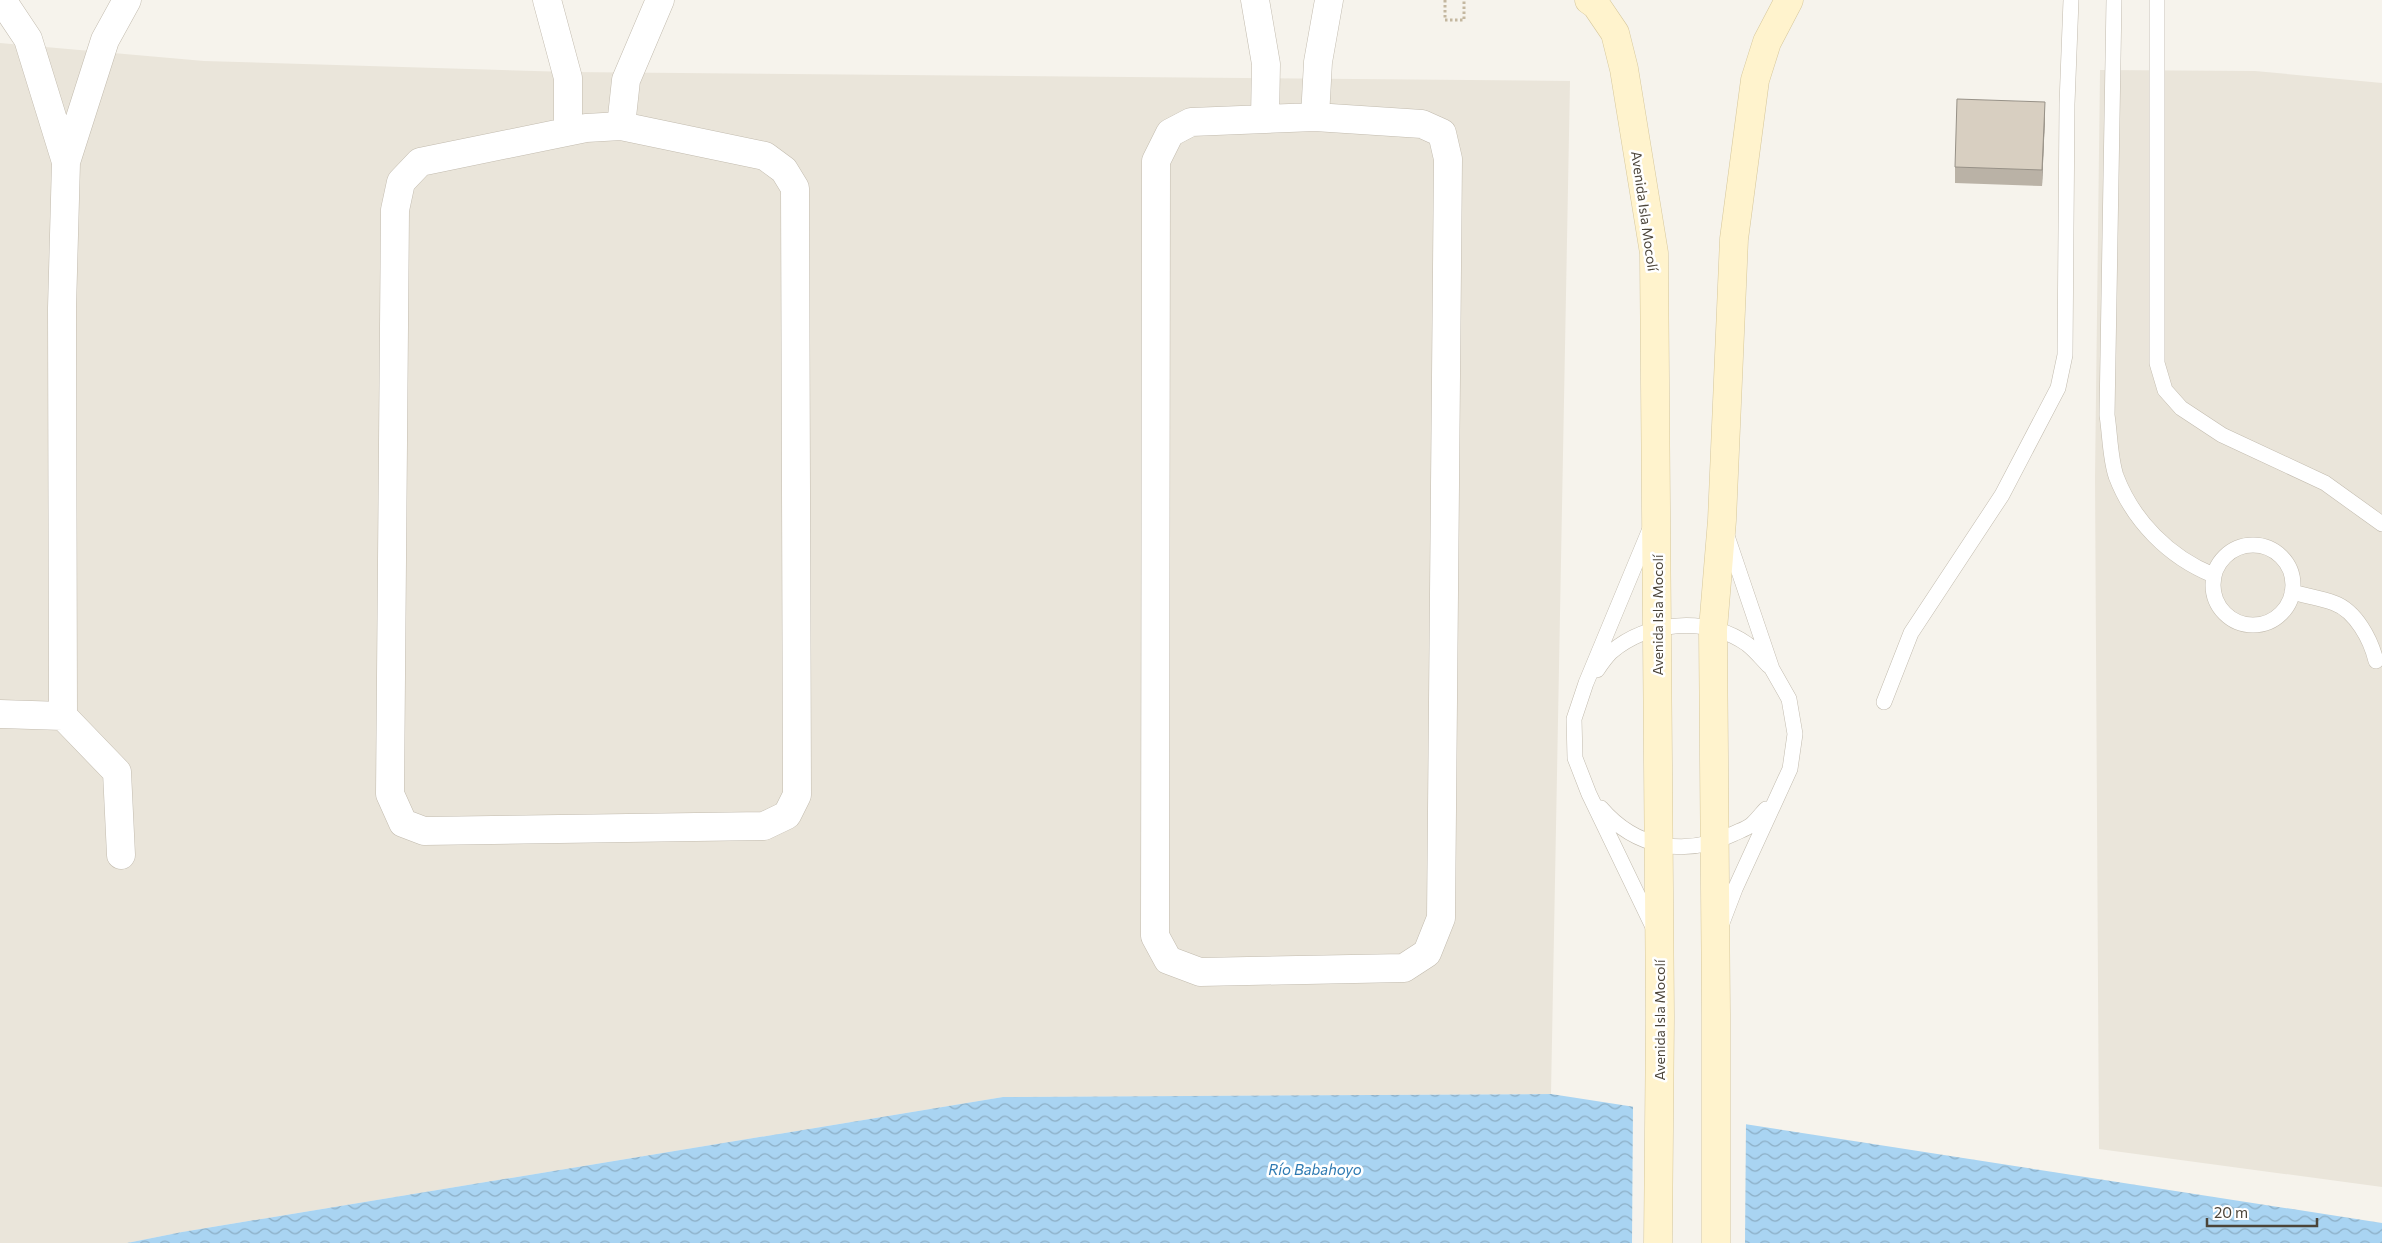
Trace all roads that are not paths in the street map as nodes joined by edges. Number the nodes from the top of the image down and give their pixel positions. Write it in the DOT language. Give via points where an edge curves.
graph roads {
  1 [pos="2,0"];
  2 [pos="127,0"];
  3 [pos="547,0"];
  4 [pos="660,0"];
  5 [pos="1255,0"];
  6 [pos="1330,0"];
  7 [pos="1589,0"];
  8 [pos="1789,0"];
  9 [pos="2071,0"];
  10 [pos="2114,0"];
  11 [pos="2157,0"];
  12 [pos="1316,117"];
  13 [pos="1264,118"];
  14 [pos="621,126"];
  15 [pos="568,131"];
  16 [pos="66,162"];
  17 [pos="1656,513"];
  18 [pos="1722,520"];
  19 [pos="2382,524"];
  20 [pos="2213,575"];
  21 [pos="2292,592"];
  22 [pos="1713,629"];
  23 [pos="1657,630"];
  24 [pos="2376,661"];
  25 [pos="1772,669"];
  26 [pos="1586,683"];
  27 [pos="1884,702"];
  28 [pos="0,714"];
  29 [pos="63,716"];
  30 [pos="1588,794"];
  31 [pos="1774,800"];
  32 [pos="1658,843"];
  33 [pos="1714,843"];
  34 [pos="121,855"];
  35 [pos="1659,939"];
  36 [pos="1715,941"];
  37 [pos="1658,1243"];
  38 [pos="1716,1243"];
  1 -- 16 [label="street" via="28,39"];
  2 -- 16 [label="street" via="105,40"];
  3 -- 15 [label="street" via="568,78"];
  4 -- 14 [label="street" via="626,80"];
  5 -- 13 [label="street" via="1266,64"];
  6 -- 12 [label="street" via="1318,62"];
  7 -- 17 [label="street, Avenida Isla Mocolí" via="1615,33 1622,60 1654,253"];
  8 -- 18 [label="street" via="1767,42 1755,80 1737,220"];
  9 -- 27 [label="lane" via="2065,355 2058,388 2002,495 1911,633"];
  10 -- 20 [label="lane" via="2107,415 2116,475 2132,507 2152,534 2191,566"];
  11 -- 19 [label="lane" via="2157,363 2165,390 2181,408 2222,435 2325,483"];
  12 -- 13 [label="street"];
  12 -- 13 [label="street" via="1422,124 1442,133 1448,159 1441,918 1427,953 1404,968 1200,972 1168,960 1155,936 1156,161 1170,133 1191,122"];
  14 -- 15 [label="street"];
  14 -- 15 [label="street" via="765,156 784,170 795,188 796,795 787,815 764,826 424,831 403,823 390,794 395,210 401,182 420,162"];
  16 -- 29 [label="street" via="62,308"];
  17 -- 23 [label="street, Avenida Isla Mocolí"];
  17 -- 26 [label="lane"];
  18 -- 22 [label="street"];
  18 -- 25 [label="lane"];
  20 -- 21 [label="lane" via="2225,556 2235,548 2260,545 2272,549 2286,562 2293,579"];
  20 -- 21 [label="lane" via="2217,603 2234,621 2246,624 2259,625 2281,614"];
  21 -- 24 [label="lane" via="2335,603 2347,611 2372,647"];
  22 -- 23 [label="lane" via="1681,624"];
  22 -- 25 [label="lane" via="1747,644"];
  22 -- 33 [label="street"];
  23 -- 26 [label="lane" via="1644,632 1611,652"];
  23 -- 32 [label="street, Avenida Isla Mocolí"];
  25 -- 31 [label="lane" via="1789,699 1795,734 1790,768"];
  26 -- 30 [label="lane" via="1574,719 1575,758"];
  28 -- 29 [label="street"];
  29 -- 34 [label="street" via="117,772"];
  30 -- 32 [label="lane" via="1614,823 1647,842"];
  30 -- 35 [label="lane"];
  31 -- 33 [label="lane" via="1751,825"];
  31 -- 36 [label="lane"];
  32 -- 33 [label="lane" via="1685,848"];
  32 -- 35 [label="street, Avenida Isla Mocolí"];
  33 -- 36 [label="street"];
  35 -- 37 [label="street, Avenida Isla Mocolí"];
  36 -- 38 [label="street"];
}
